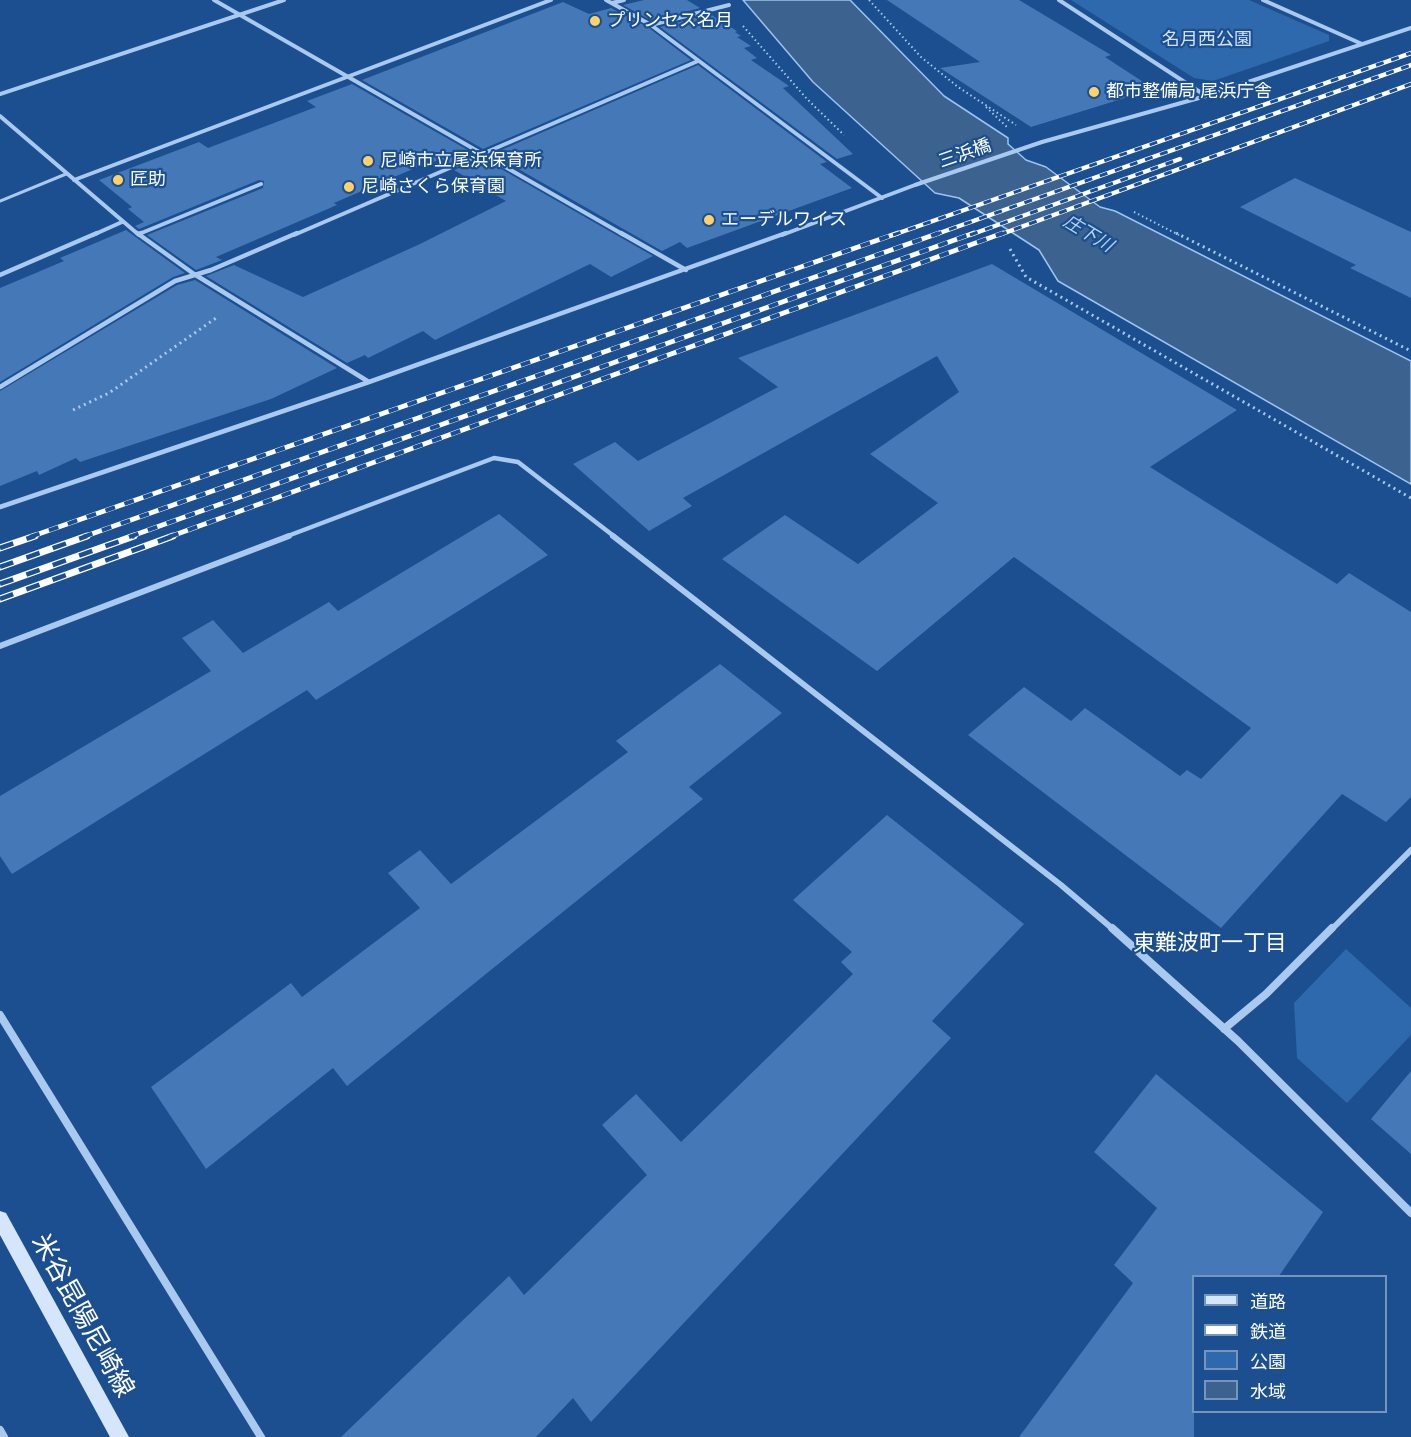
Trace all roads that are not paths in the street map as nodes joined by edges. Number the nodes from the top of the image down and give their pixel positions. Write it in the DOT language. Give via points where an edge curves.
graph roads {
  1 [pos="214,0"];
  2 [pos="284,0"];
  3 [pos="551,0"];
  4 [pos="606,0"];
  5 [pos="624,0"];
  6 [pos="1059,0"];
  7 [pos="1263,0"];
  8 [pos="612,3"];
  9 [pos="729,5"];
  10 [pos="239,15"];
  11 [pos="651,25"];
  12 [pos="1411,28"];
  13 [pos="1362,44"];
  14 [pos="698,61"];
  15 [pos="349,76"];
  16 [pos="0,94"];
  17 [pos="1206,96"];
  18 [pos="0,116"];
  19 [pos="484,154"];
  20 [pos="66,174"];
  21 [pos="74,180"];
  22 [pos="261,184"];
  23 [pos="882,198"];
  24 [pos="0,201"];
  25 [pos="122,222"];
  26 [pos="139,234"];
  27 [pos="686,270"];
  28 [pos="194,274"];
  29 [pos="0,275"];
  30 [pos="369,382"];
  31 [pos="0,387"];
  32 [pos="0,507"];
  33 [pos="0,646"];
  34 [pos="1411,850"];
  35 [pos="0,1015"];
  36 [pos="1224,1029"];
  37 [pos="1411,1213"];
  38 [pos="0,1219"];
  39 [pos="0,1430"];
  40 [pos="4,1437"];
  41 [pos="120,1437"];
  42 [pos="261,1437"];
  1 -- 10 [label="street"];
  2 -- 10 [label="street"];
  3 -- 15 [label="street"];
  4 -- 8 [label="street"];
  5 -- 8 [label="street"];
  6 -- 17 [label="street"];
  7 -- 13 [label="street"];
  8 -- 11 [label="street"];
  9 -- 11 [label="street"];
  10 -- 15 [label="street"];
  10 -- 16 [label="street"];
  11 -- 14 [label="street"];
  12 -- 13 [label="street, 三浜橋"];
  13 -- 17 [label="street, 三浜橋"];
  14 -- 19 [label="street"];
  14 -- 23 [label="street"];
  15 -- 19 [label="street"];
  15 -- 21 [label="street"];
  17 -- 23 [label="street, 三浜橋" via="1042,142"];
  18 -- 20 [label="street"];
  19 -- 27 [label="street"];
  19 -- 28 [label="street" via="212,270"];
  20 -- 21 [label="street"];
  20 -- 24 [label="lane"];
  21 -- 25 [label="street"];
  22 -- 26 [label="street"];
  23 -- 27 [label="street, 三浜橋"];
  25 -- 26 [label="street"];
  25 -- 29 [label="street"];
  26 -- 28 [label="street"];
  27 -- 30 [label="street, 三浜橋"];
  28 -- 30 [label="street"];
  28 -- 31 [label="street" via="175,280"];
  30 -- 32 [label="street, 三浜橋"];
  33 -- 36 [label="street" via="494,458 518,462 995,832 1138,950"];
  34 -- 36 [label="street" via="1266,994"];
  35 -- 42 [label="street"];
  36 -- 37 [label="street"];
  38 -- 41 [label="main road, 米谷昆陽尼崎線"];
  39 -- 40 [label="street"];
}
